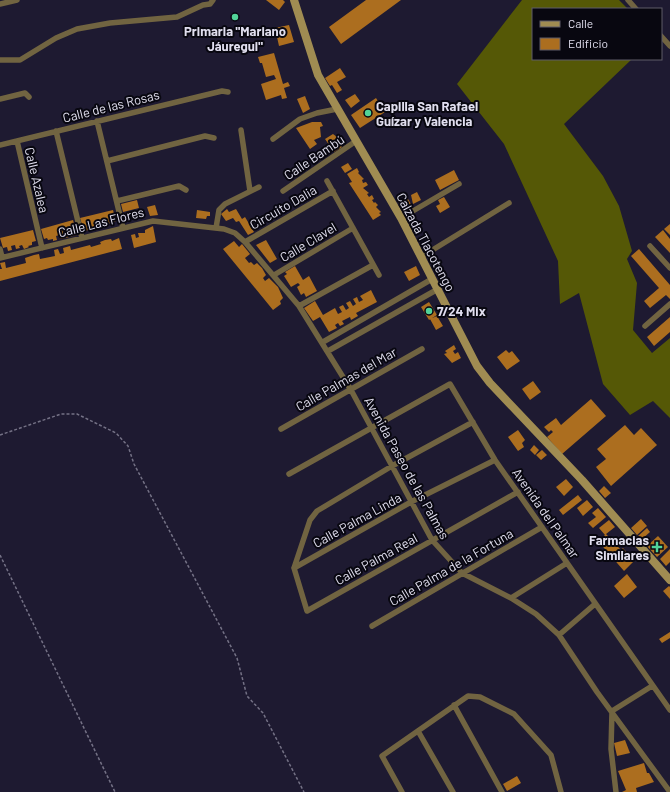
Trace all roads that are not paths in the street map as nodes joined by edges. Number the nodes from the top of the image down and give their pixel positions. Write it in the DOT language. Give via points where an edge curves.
graph roads {
  1 [pos="17,0"];
  2 [pos="213,0"];
  3 [pos="294,0"];
  4 [pos="628,0"];
  5 [pos="204,2"];
  6 [pos="0,4"];
  7 [pos="635,8"];
  8 [pos="662,37"];
  9 [pos="670,46"];
  10 [pos="0,60"];
  11 [pos="228,92"];
  12 [pos="29,97"];
  13 [pos="0,99"];
  14 [pos="336,109"];
  15 [pos="97,121"];
  16 [pos="241,130"];
  17 [pos="56,131"];
  18 [pos="214,138"];
  19 [pos="272,139"];
  20 [pos="17,141"];
  21 [pos="356,141"];
  22 [pos="0,145"];
  23 [pos="107,161"];
  24 [pos="327,181"];
  25 [pos="459,184"];
  26 [pos="260,187"];
  27 [pos="186,190"];
  28 [pos="250,191"];
  29 [pos="283,191"];
  30 [pos="332,191"];
  31 [pos="116,201"];
  32 [pos="509,203"];
  33 [pos="401,218"];
  34 [pos="123,228"];
  35 [pos="216,228"];
  36 [pos="353,228"];
  37 [pos="82,238"];
  38 [pos="245,242"];
  39 [pos="650,246"];
  40 [pos="42,248"];
  41 [pos="0,249"];
  42 [pos="1,257"];
  43 [pos="421,257"];
  44 [pos="373,265"];
  45 [pos="670,268"];
  46 [pos="274,275"];
  47 [pos="379,275"];
  48 [pos="432,279"];
  49 [pos="438,290"];
  50 [pos="670,304"];
  51 [pos="299,306"];
  52 [pos="645,326"];
  53 [pos="323,342"];
  54 [pos="422,349"];
  55 [pos="328,351"];
  56 [pos="351,390"];
  57 [pos="473,422"];
  58 [pos="371,427"];
  59 [pos="281,429"];
  60 [pos="495,460"];
  61 [pos="392,466"];
  62 [pos="289,474"];
  63 [pos="518,492"];
  64 [pos="412,502"];
  65 [pos="542,527"];
  66 [pos="432,540"];
  67 [pos="567,563"];
  68 [pos="294,568"];
  69 [pos="462,573"];
  70 [pos="670,580"];
  71 [pos="511,598"];
  72 [pos="595,604"];
  73 [pos="372,626"];
  74 [pos="559,635"];
  75 [pos="652,686"];
  76 [pos="454,705"];
  77 [pos="670,710"];
  78 [pos="612,711"];
  79 [pos="418,731"];
  80 [pos="402,792"];
  81 [pos="453,792"];
  82 [pos="502,792"];
  83 [pos="562,792"];
  84 [pos="616,792"];
  85 [pos="670,792"];
  1 -- 6 [label="street"];
  2 -- 5 [label="street" via="210,4"];
  3 -- 14 [label="street, Calzada Tlacotengo" via="313,63"];
  4 -- 7 [label="street"];
  5 -- 10 [label="street" via="177,17 110,23 77,29 56,38 20,60"];
  8 -- 9 [label="street"];
  11 -- 15 [label="street, Calle de las Rosas" via="222,90"];
  12 -- 13 [label="street" via="25,93"];
  14 -- 19 [label="street" via="300,119"];
  14 -- 21 [label="street, Calzada Tlacotengo"];
  15 -- 17 [label="street, Calle de las Rosas"];
  15 -- 23 [label="street"];
  16 -- 28 [label="street"];
  17 -- 20 [label="street, Calle de las Rosas"];
  17 -- 37 [label="street"];
  18 -- 23 [label="street" via="205,136"];
  20 -- 22 [label="street, Calle de las Rosas"];
  20 -- 40 [label="street, Calle Azalea"];
  21 -- 29 [label="street, Calle Bambú"];
  21 -- 33 [label="street, Calzada Tlacotengo"];
  23 -- 31 [label="street"];
  24 -- 30 [label="street, Circuito Dalia"];
  25 -- 33 [label="street"];
  26 -- 28 [label="street"];
  27 -- 31 [label="street" via="179,186"];
  28 -- 35 [label="street" via="218,210"];
  30 -- 36 [label="street, Circuito Dalia"];
  30 -- 38 [label="street, Circuito Dalia"];
  31 -- 34 [label="street"];
  32 -- 43 [label="street"];
  33 -- 43 [label="street, Calzada Tlacotengo"];
  34 -- 35 [label="street, Calle Las Flores" via="153,221"];
  34 -- 37 [label="street, Calle Las Flores"];
  35 -- 38 [label="street, Calle Las Flores" via="235,233"];
  36 -- 44 [label="street, Circuito Dalia"];
  36 -- 46 [label="street, Calle Clavel"];
  37 -- 40 [label="street, Calle Las Flores"];
  38 -- 46 [label="street, Calle Las Flores"];
  39 -- 45 [label="street"];
  40 -- 42 [label="street, Calle Las Flores"];
  41 -- 42 [label="street"];
  43 -- 48 [label="street, Calzada Tlacotengo"];
  44 -- 47 [label="street, Circuito Dalia"];
  44 -- 51 [label="street"];
  46 -- 51 [label="street, Calle Las Flores"];
  48 -- 49 [label="street, Calzada Tlacotengo"];
  48 -- 53 [label="street"];
  49 -- 55 [label="street"];
  49 -- 70 [label="street, Calzada Tlacotengo" via="477,366 490,383 582,480"];
  50 -- 52 [label="street"];
  51 -- 53 [label="street, Calle Las Flores"];
  53 -- 55 [label="street, Avenida Paseo de las Palmas"];
  54 -- 56 [label="street, Calle Palmas del Mar"];
  55 -- 56 [label="street, Avenida Paseo de las Palmas"];
  56 -- 58 [label="street, Avenida Paseo de las Palmas"];
  56 -- 59 [label="street, Calle Palmas del Mar"];
  57 -- 58 [label="street, Avenida del Palmar" via="450,384"];
  57 -- 60 [label="street, Avenida del Palmar"];
  57 -- 61 [label="street"];
  58 -- 61 [label="street, Avenida Paseo de las Palmas"];
  58 -- 62 [label="street"];
  60 -- 63 [label="street, Avenida del Palmar"];
  60 -- 64 [label="street, Calle Palma Linda"];
  61 -- 64 [label="street, Avenida Paseo de las Palmas"];
  61 -- 68 [label="street" via="317,511 310,520"];
  63 -- 65 [label="street, Avenida del Palmar"];
  63 -- 66 [label="street, Calle Palma Real"];
  64 -- 66 [label="street, Avenida Paseo de las Palmas"];
  64 -- 68 [label="street, Calle Palma Linda"];
  65 -- 67 [label="street, Avenida del Palmar"];
  65 -- 69 [label="street, Calle Palma de la Fortuna"];
  66 -- 68 [label="street, Calle Palma Real" via="307,610"];
  66 -- 69 [label="street, Avenida Paseo de las Palmas"];
  67 -- 71 [label="street"];
  67 -- 72 [label="street, Avenida del Palmar"];
  69 -- 71 [label="street, Avenida Paseo de las Palmas"];
  69 -- 73 [label="street, Calle Palma de la Fortuna"];
  71 -- 74 [label="street, Avenida Paseo de las Palmas" via="536,614"];
  72 -- 74 [label="street"];
  72 -- 75 [label="street, Avenida del Palmar"];
  74 -- 78 [label="street, Avenida Paseo de las Palmas"];
  75 -- 77 [label="street, Avenida del Palmar"];
  75 -- 78 [label="street"];
  76 -- 79 [label="street"];
  76 -- 82 [label="street"];
  76 -- 83 [label="street" via="468,696 480,697 514,714 551,755"];
  78 -- 84 [label="street" via="610,748"];
  78 -- 85 [label="street, Avenida Paseo de las Palmas"];
  79 -- 80 [label="street" via="382,756"];
  79 -- 81 [label="street"];
}
